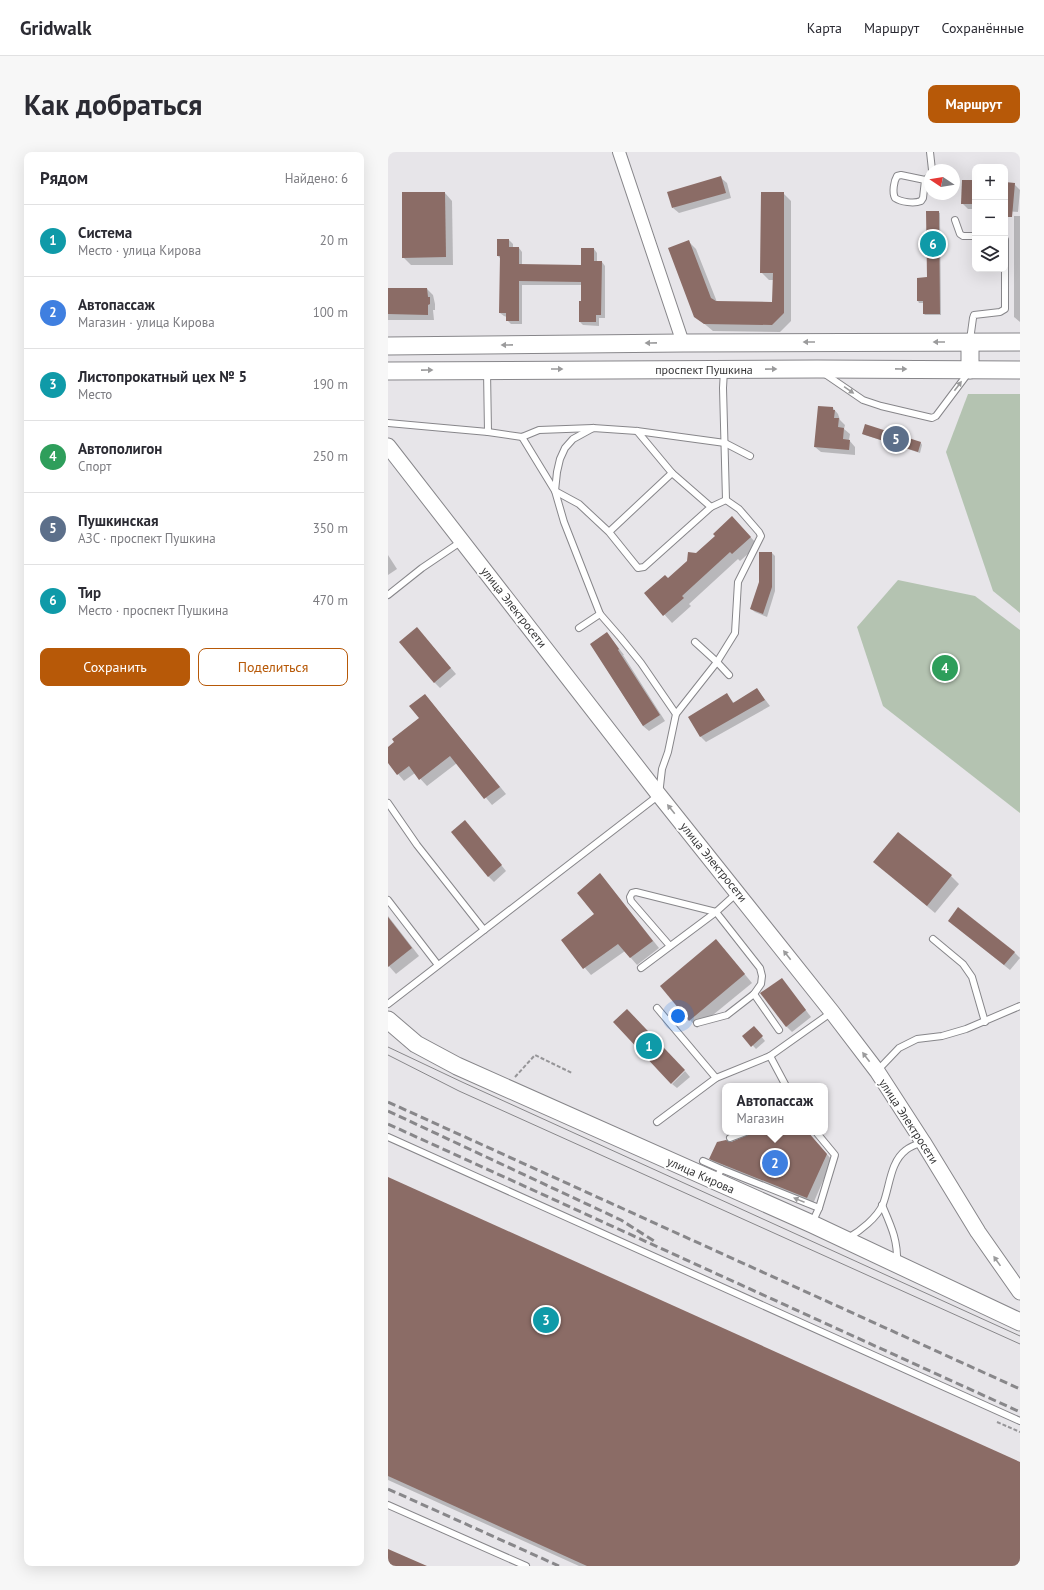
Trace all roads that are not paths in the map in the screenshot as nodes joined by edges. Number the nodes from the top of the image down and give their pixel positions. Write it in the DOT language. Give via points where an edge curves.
graph roads {
  1 [pos="619,152"];
  2 [pos="930,152"];
  3 [pos="931,164"];
  4 [pos="927,178"];
  5 [pos="955,220"];
  6 [pos="972,236"];
  7 [pos="1005,272"];
  8 [pos="970,342"];
  9 [pos="1020,342"];
  10 [pos="683,343"];
  11 [pos="388,346"];
  12 [pos="487,369"];
  13 [pos="817,369"];
  14 [pos="724,370"];
  15 [pos="970,370"];
  16 [pos="1020,370"];
  17 [pos="388,371"];
  18 [pos="388,423"];
  19 [pos="593,428"];
  20 [pos="637,431"];
  21 [pos="488,432"];
  22 [pos="522,438"];
  23 [pos="725,443"];
  24 [pos="388,446"];
  25 [pos="750,456"];
  26 [pos="672,473"];
  27 [pos="555,491"];
  28 [pos="726,500"];
  29 [pos="711,507"];
  30 [pos="609,532"];
  31 [pos="462,541"];
  32 [pos="388,595"];
  33 [pos="600,614"];
  34 [pos="579,628"];
  35 [pos="695,642"];
  36 [pos="717,662"];
  37 [pos="729,675"];
  38 [pos="676,714"];
  39 [pos="659,795"];
  40 [pos="388,803"];
  41 [pos="739,890"];
  42 [pos="388,900"];
  43 [pos="716,912"];
  44 [pos="484,930"];
  45 [pos="933,939"];
  46 [pos="670,946"];
  47 [pos="438,965"];
  48 [pos="641,968"];
  49 [pos="754,994"];
  50 [pos="388,1004"];
  51 [pos="1020,1006"];
  52 [pos="657,1008"];
  53 [pos="832,1012"];
  54 [pos="388,1020"];
  55 [pos="984,1022"];
  56 [pos="697,1023"];
  57 [pos="779,1030"];
  58 [pos="770,1056"];
  59 [pos="877,1071"];
  60 [pos="716,1078"];
  61 [pos="784,1083"];
  62 [pos="658,1122"];
  63 [pos="738,1135"];
  64 [pos="818,1135"];
  65 [pos="388,1137"];
  66 [pos="730,1138"];
  67 [pos="923,1142"];
  68 [pos="703,1160"];
  69 [pos="718,1175"];
  70 [pos="882,1205"];
  71 [pos="819,1208"];
  72 [pos="812,1224"];
  73 [pos="845,1240"];
  74 [pos="897,1264"];
  75 [pos="1020,1292"];
  76 [pos="1020,1322"];
  77 [pos="1020,1421"];
  78 [pos="388,1504"];
  79 [pos="526,1566"];
  1 -- 10 [label="street"];
  2 -- 3 [label="lane"];
  4 -- 4 [label="lane" via="897,176 894,198 921,202"];
  5 -- 6 [label="lane" via="960,234"];
  7 -- 8 [label="lane" via="1005,309 1000,312 974,314"];
  8 -- 9 [label="main road"];
  8 -- 10 [label="main road, one-way"];
  8 -- 15 [label="main road"];
  10 -- 11 [label="main road, one-way"];
  12 -- 14 [label="main road, проспект Пушкина, one-way"];
  17 -- 12 [label="main road, проспект Пушкина, one-way"];
  12 -- 21 [label="lane"];
  14 -- 13 [label="main road, проспект Пушкина, one-way"];
  13 -- 15 [label="main road, проспект Пушкина, one-way"];
  13 -- 15 [label="lane, one-way" via="863,400 930,418 936,416"];
  14 -- 23 [label="lane"];
  15 -- 16 [label="main road, проспект Пушкина"];
  18 -- 21 [label="lane"];
  19 -- 20 [label="lane"];
  19 -- 22 [label="lane" via="539,430"];
  19 -- 27 [label="lane" via="573,439 565,448 560,459"];
  20 -- 23 [label="lane"];
  20 -- 26 [label="lane"];
  21 -- 22 [label="lane"];
  22 -- 27 [label="lane"];
  23 -- 25 [label="lane"];
  23 -- 28 [label="lane"];
  24 -- 31 [label="street, улица Электросети"];
  26 -- 29 [label="lane"];
  26 -- 30 [label="lane"];
  27 -- 30 [label="lane" via="579,504"];
  27 -- 33 [label="lane" via="564,522"];
  28 -- 29 [label="lane"];
  28 -- 36 [label="lane" via="739,509 761,536 738,582 735,633"];
  29 -- 30 [label="lane" via="642,568 637,567"];
  31 -- 32 [label="lane"];
  31 -- 39 [label="street, улица Электросети"];
  33 -- 34 [label="lane"];
  33 -- 38 [label="lane" via="641,663"];
  35 -- 36 [label="lane"];
  36 -- 37 [label="lane"];
  36 -- 38 [label="lane"];
  38 -- 39 [label="lane" via="662,769"];
  41 -- 39 [label="street, улица Электросети, one-way"];
  39 -- 44 [label="lane"];
  40 -- 44 [label="lane"];
  41 -- 43 [label="lane"];
  53 -- 41 [label="street, улица Электросети, one-way"];
  42 -- 47 [label="lane"];
  43 -- 46 [label="lane"];
  43 -- 46 [label="lane" via="632,893 631,901"];
  43 -- 49 [label="lane" via="760,968 761,984"];
  44 -- 47 [label="lane"];
  45 -- 55 [label="lane" via="963,964 972,977"];
  46 -- 48 [label="lane"];
  47 -- 50 [label="lane"];
  49 -- 56 [label="lane" via="727,1015"];
  49 -- 57 [label="lane"];
  51 -- 55 [label="lane"];
  52 -- 60 [label="lane"];
  53 -- 58 [label="lane"];
  59 -- 53 [label="street, улица Электросети, one-way"];
  54 -- 69 [label="main road, улица Кирова" via="416,1044 438,1057"];
  55 -- 59 [label="lane" via="942,1036 917,1039 899,1048"];
  58 -- 60 [label="lane"];
  58 -- 61 [label="lane"];
  59 -- 67 [label="street, улица Электросети"];
  60 -- 62 [label="lane"];
  63 -- 66 [label="lane"];
  64 -- 71 [label="lane" via="835,1156"];
  65 -- 77 [label="lane"];
  67 -- 70 [label="lane" via="907,1149 900,1156"];
  75 -- 67 [label="street, улица Электросети, one-way" via="978,1232"];
  68 -- 69 [label="lane"];
  71 -- 69 [label="lane, one-way"];
  69 -- 72 [label="main road, улица Кирова"];
  70 -- 73 [label="lane" via="863,1229"];
  70 -- 74 [label="lane" via="894,1232 898,1249"];
  71 -- 72 [label="lane"];
  72 -- 73 [label="main road, улица Кирова"];
  73 -- 74 [label="main road, улица Кирова"];
  74 -- 76 [label="main road, улица Кирова"];
  78 -- 79 [label="lane"];
}
